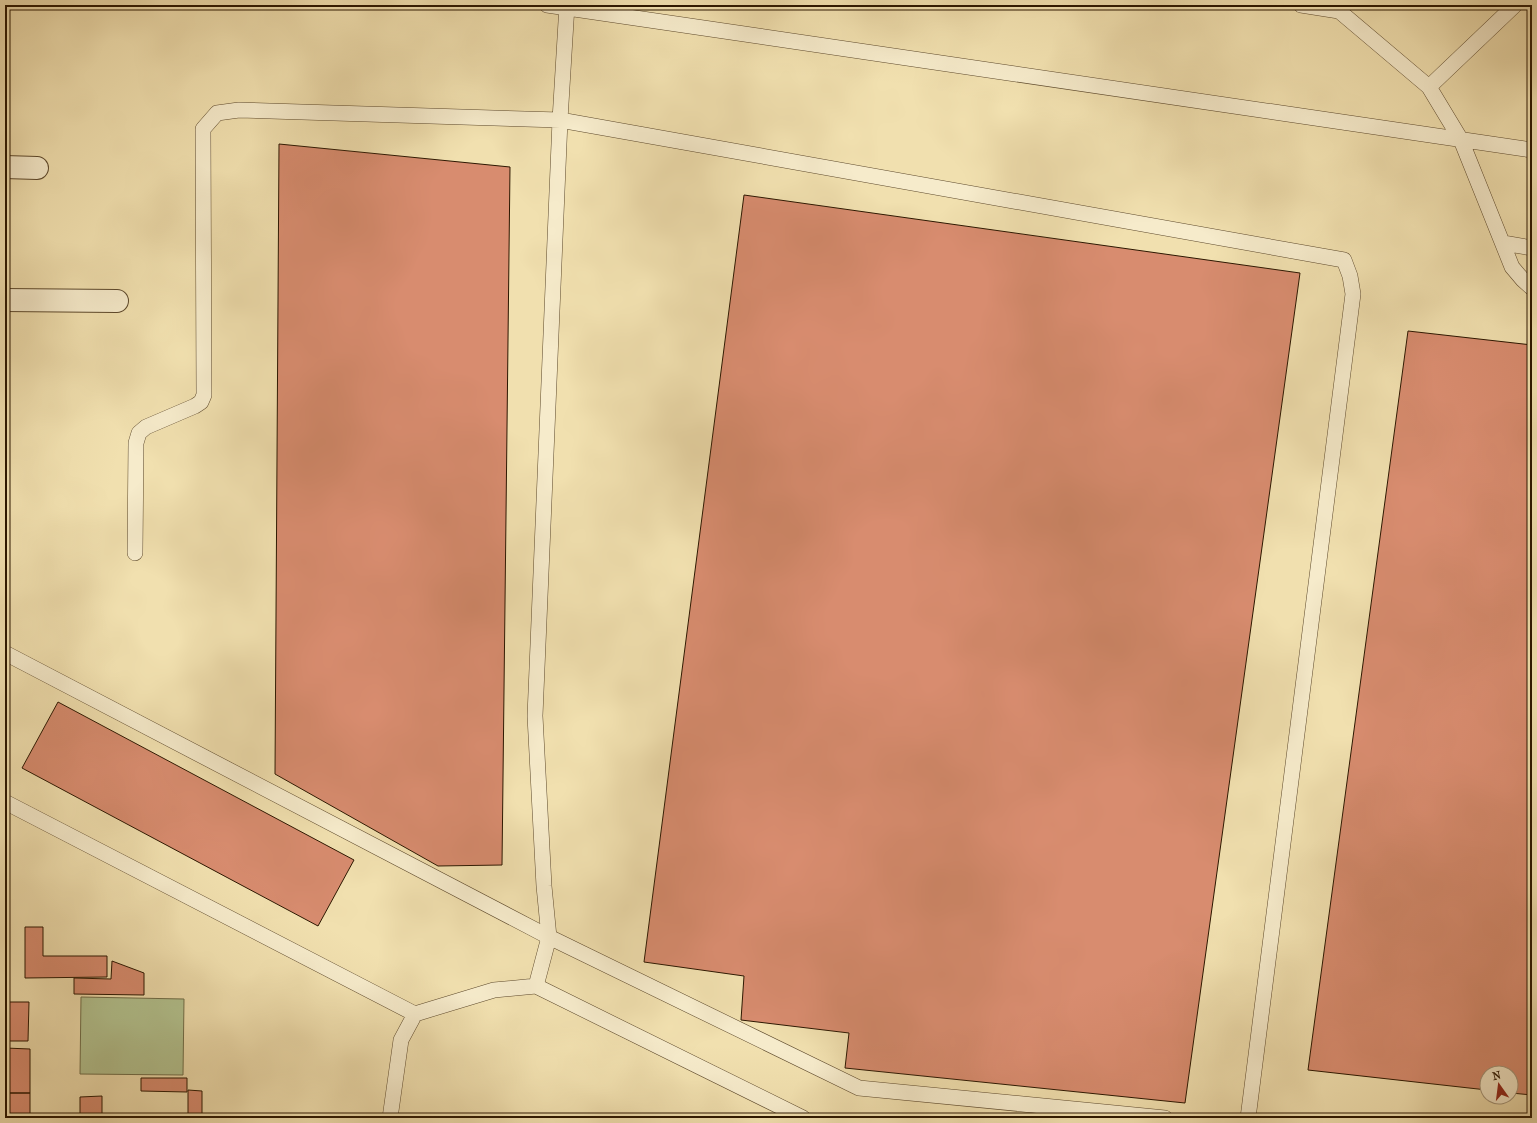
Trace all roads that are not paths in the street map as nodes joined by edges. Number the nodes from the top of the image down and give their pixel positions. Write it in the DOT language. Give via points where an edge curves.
graph roads {
  1 [pos="547,5"];
  2 [pos="1301,5"];
  3 [pos="1515,5"];
  4 [pos="567,6"];
  5 [pos="1336,8"];
  6 [pos="1429,87"];
  7 [pos="560,120"];
  8 [pos="1461,140"];
  9 [pos="1532,150"];
  10 [pos="5,167"];
  11 [pos="37,168"];
  12 [pos="1503,243"];
  13 [pos="1532,248"];
  14 [pos="1532,288"];
  15 [pos="5,300"];
  16 [pos="117,301"];
  17 [pos="135,552"];
  18 [pos="5,653"];
  19 [pos="5,802"];
  20 [pos="550,937"];
  21 [pos="536,986"];
  22 [pos="415,1014"];
  23 [pos="390,1118"];
  24 [pos="803,1118"];
  25 [pos="1165,1118"];
  26 [pos="1248,1118"];
  1 -- 4 [label="lane"];
  2 -- 5 [label="lane"];
  3 -- 6 [label="lane"];
  4 -- 7 [label="lane"];
  4 -- 8 [label="lane"];
  5 -- 6 [label="lane"];
  6 -- 8 [label="lane"];
  7 -- 17 [label="lane" via="239,110 217,113 203,129 204,395 201,402 195,406 146,427 139,433 136,443"];
  7 -- 20 [label="lane" via="535,716 544,886"];
  7 -- 26 [label="lane" via="1344,260 1353,294"];
  8 -- 9 [label="lane"];
  8 -- 12 [label="lane"];
  10 -- 11 [label="street"];
  12 -- 13 [label="lane"];
  12 -- 14 [label="lane" via="1512,267"];
  15 -- 16 [label="street"];
  18 -- 20 [label="lane"];
  19 -- 22 [label="lane"];
  20 -- 21 [label="lane"];
  20 -- 25 [label="lane" via="859,1088"];
  21 -- 22 [label="lane" via="494,990"];
  21 -- 24 [label="lane"];
  22 -- 23 [label="lane" via="401,1040"];
}
